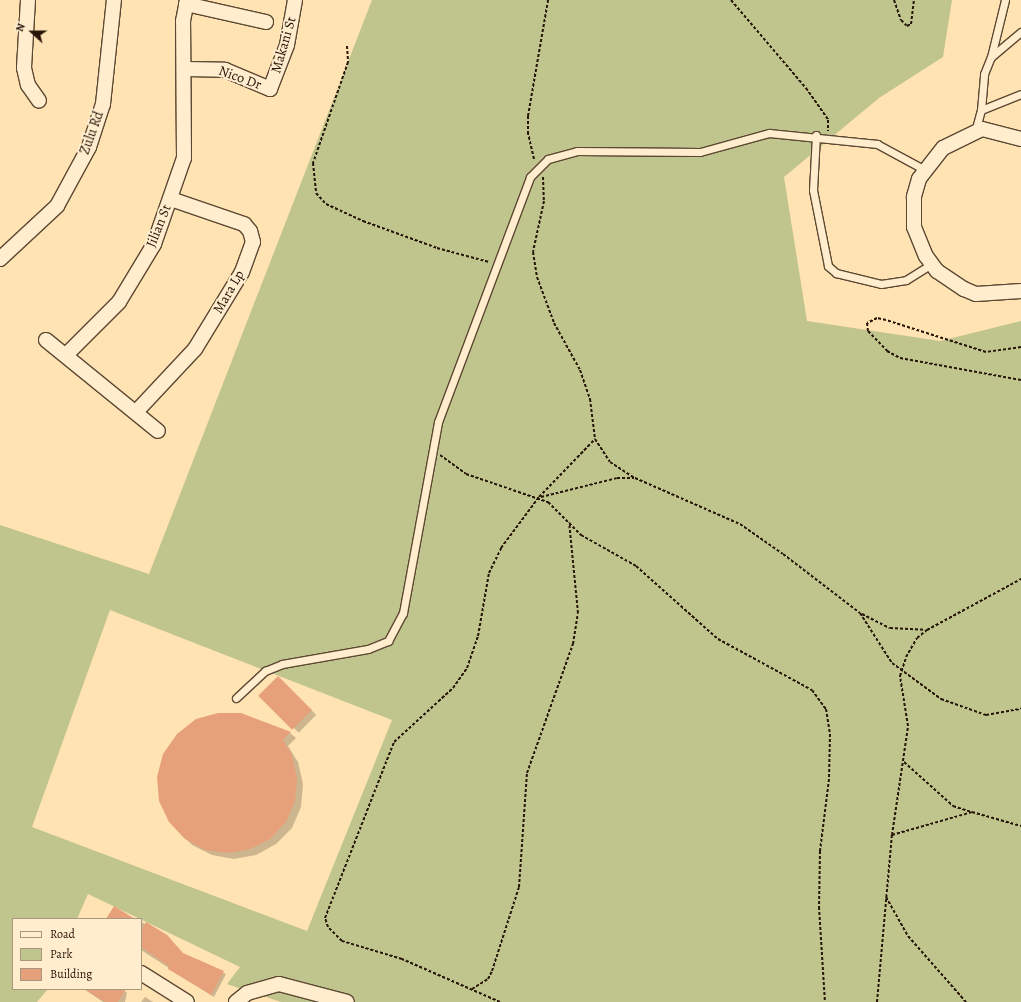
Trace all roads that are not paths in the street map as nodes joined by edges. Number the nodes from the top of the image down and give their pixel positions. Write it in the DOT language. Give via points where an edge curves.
graph roads {
  1 [pos="28,0"];
  2 [pos="114,0"];
  3 [pos="295,0"];
  4 [pos="1005,0"];
  5 [pos="186,2"];
  6 [pos="266,22"];
  7 [pos="1021,32"];
  8 [pos="991,57"];
  9 [pos="186,69"];
  10 [pos="270,89"];
  11 [pos="1021,94"];
  12 [pos="40,101"];
  13 [pos="982,110"];
  14 [pos="975,132"];
  15 [pos="816,135"];
  16 [pos="1021,139"];
  17 [pos="925,170"];
  18 [pos="171,199"];
  19 [pos="0,259"];
  20 [pos="932,264"];
  21 [pos="1021,291"];
  22 [pos="46,340"];
  23 [pos="66,355"];
  24 [pos="136,412"];
  25 [pos="158,431"];
  26 [pos="236,698"];
  27 [pos="142,974"];
  28 [pos="188,1002"];
  29 [pos="236,1002"];
  30 [pos="347,1002"];
  1 -- 12 [label="street" via="24,68 28,85"];
  2 -- 19 [label="street, Zulu Rd" via="102,104 90,148 57,206"];
  3 -- 10 [label="street, Makani St" via="286,44"];
  4 -- 8 [label="lane"];
  5 -- 6 [label="street"];
  5 -- 9 [label="street, Jilian St" via="182,21"];
  7 -- 8 [label="lane"];
  8 -- 13 [label="lane" via="984,74"];
  9 -- 10 [label="street, Nico Dr" via="226,70"];
  9 -- 18 [label="street, Jilian St" via="184,158"];
  11 -- 13 [label="lane"];
  13 -- 14 [label="lane"];
  14 -- 16 [label="street" via="982,129"];
  14 -- 17 [label="street" via="943,148"];
  15 -- 17 [label="lane" via="877,144"];
  15 -- 20 [label="lane" via="813,190 828,266 836,273 887,284 906,280"];
  15 -- 26 [label="lane" via="769,132 700,152 577,151 548,159 539,167 530,176 494,264 438,422 403,613 388,641 368,649 282,664 265,671"];
  17 -- 20 [label="street" via="914,198 914,227"];
  18 -- 23 [label="street, Jilian St" via="154,244 119,302"];
  18 -- 24 [label="street, Mara Lp" via="244,224 252,234 252,244 242,272 193,352"];
  20 -- 21 [label="street" via="964,290 976,294"];
  22 -- 23 [label="street"];
  23 -- 24 [label="street"];
  24 -- 25 [label="street"];
  27 -- 28 [label="street"];
  29 -- 30 [label="street" via="247,992 279,984"];
}
